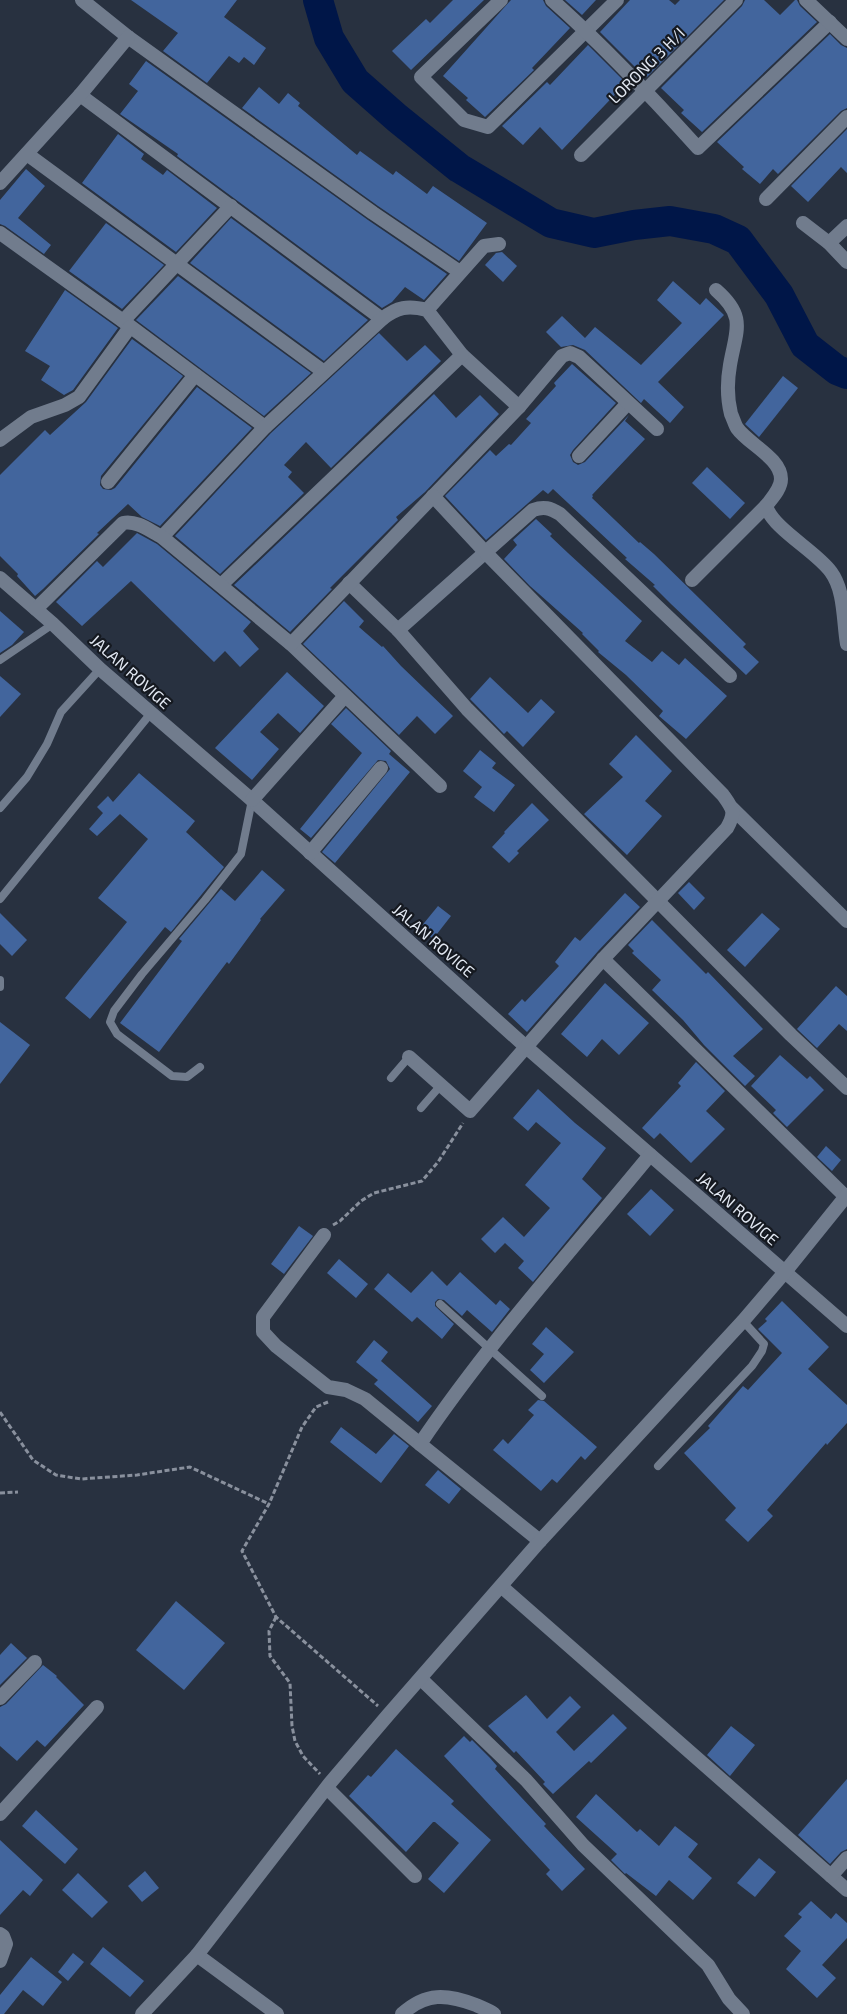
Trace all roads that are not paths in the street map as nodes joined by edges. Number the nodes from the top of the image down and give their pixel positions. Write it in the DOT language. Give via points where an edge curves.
graph roads {
  1 [pos="82,0"];
  2 [pos="501,0"];
  3 [pos="552,0"];
  4 [pos="617,0"];
  5 [pos="736,0"];
  6 [pos="806,0"];
  7 [pos="830,22"];
  8 [pos="586,30"];
  9 [pos="128,37"];
  10 [pos="847,39"];
  11 [pos="646,90"];
  12 [pos="80,95"];
  13 [pos="847,117"];
  14 [pos="27,154"];
  15 [pos="581,155"];
  16 [pos="0,183"];
  17 [pos="766,199"];
  18 [pos="230,206"];
  19 [pos="803,223"];
  20 [pos="847,226"];
  21 [pos="0,233"];
  22 [pos="829,243"];
  23 [pos="499,244"];
  24 [pos="847,262"];
  25 [pos="178,264"];
  26 [pos="460,272"];
  27 [pos="716,290"];
  28 [pos="426,310"];
  29 [pos="382,319"];
  30 [pos="127,324"];
  31 [pos="462,355"];
  32 [pos="324,372"];
  33 [pos="195,375"];
  34 [pos="628,403"];
  35 [pos="519,407"];
  36 [pos="265,427"];
  37 [pos="657,429"];
  38 [pos="0,440"];
  39 [pos="579,456"];
  40 [pos="108,482"];
  41 [pos="433,496"];
  42 [pos="766,506"];
  43 [pos="162,537"];
  44 [pos="486,553"];
  45 [pos="0,578"];
  46 [pos="692,580"];
  47 [pos="349,583"];
  48 [pos="221,585"];
  49 [pos="36,610"];
  50 [pos="53,624"];
  51 [pos="398,630"];
  52 [pos="291,644"];
  53 [pos="847,644"];
  54 [pos="0,660"];
  55 [pos="100,669"];
  56 [pos="730,676"];
  57 [pos="345,696"];
  58 [pos="151,713"];
  59 [pos="381,768"];
  60 [pos="440,786"];
  61 [pos="252,800"];
  62 [pos="0,808"];
  63 [pos="732,808"];
  64 [pos="310,853"];
  65 [pos="0,900"];
  66 [pos="658,900"];
  67 [pos="847,921"];
  68 [pos="603,959"];
  69 [pos="0,980"];
  70 [pos="0,987"];
  71 [pos="525,1046"];
  72 [pos="409,1057"];
  73 [pos="200,1067"];
  74 [pos="391,1078"];
  75 [pos="440,1085"];
  76 [pos="847,1088"];
  77 [pos="421,1108"];
  78 [pos="650,1155"];
  79 [pos="846,1196"];
  80 [pos="324,1235"];
  81 [pos="785,1272"];
  82 [pos="440,1304"];
  83 [pos="743,1321"];
  84 [pos="847,1326"];
  85 [pos="489,1350"];
  86 [pos="542,1396"];
  87 [pos="420,1444"];
  88 [pos="658,1466"];
  89 [pos="540,1541"];
  90 [pos="502,1587"];
  91 [pos="35,1662"];
  92 [pos="421,1679"];
  93 [pos="1,1695"];
  94 [pos="97,1707"];
  95 [pos="328,1786"];
  96 [pos="2,1809"];
  97 [pos="847,1858"];
  98 [pos="415,1876"];
  99 [pos="831,1876"];
  100 [pos="847,1890"];
  101 [pos="0,1934"];
  102 [pos="197,1955"];
  103 [pos="0,1961"];
  104 [pos="142,2014"];
  105 [pos="277,2014"];
  106 [pos="402,2014"];
  107 [pos="494,2014"];
  108 [pos="744,2014"];
  1 -- 9 [label="street"];
  2 -- 8 [label="street" via="421,77 464,120 488,127"];
  3 -- 8 [label="street"];
  4 -- 8 [label="street"];
  5 -- 11 [label="street, LORONG 3 H/I"];
  6 -- 7 [label="street"];
  7 -- 10 [label="street"];
  7 -- 11 [label="street" via="698,148"];
  8 -- 11 [label="street"];
  9 -- 12 [label="street"];
  9 -- 26 [label="street"];
  11 -- 15 [label="street, LORONG 3 H/I"];
  12 -- 14 [label="street"];
  12 -- 18 [label="street"];
  13 -- 17 [label="street"];
  14 -- 16 [label="street"];
  14 -- 25 [label="street"];
  18 -- 25 [label="street"];
  18 -- 29 [label="street"];
  19 -- 22 [label="street"];
  20 -- 22 [label="street"];
  21 -- 30 [label="street"];
  22 -- 24 [label="street"];
  23 -- 26 [label="street" via="484,246"];
  25 -- 30 [label="street"];
  25 -- 32 [label="street"];
  26 -- 28 [label="street"];
  27 -- 42 [label="street" via="729,301 738,330 727,395 732,415 738,429 778,468 781,480"];
  28 -- 29 [label="street" via="404,306"];
  28 -- 31 [label="street"];
  29 -- 32 [label="street"];
  30 -- 33 [label="street"];
  30 -- 38 [label="street" via="79,397 65,406 31,417"];
  31 -- 35 [label="street"];
  31 -- 48 [label="street"];
  32 -- 36 [label="street"];
  33 -- 36 [label="street"];
  33 -- 40 [label="street"];
  34 -- 35 [label="street" via="579,357 570,353 554,364"];
  34 -- 37 [label="street"];
  34 -- 39 [label="street"];
  35 -- 41 [label="street"];
  36 -- 43 [label="street"];
  41 -- 44 [label="street"];
  41 -- 47 [label="street"];
  42 -- 46 [label="street"];
  42 -- 53 [label="street" via="784,529 831,572 838,586"];
  43 -- 48 [label="street"];
  43 -- 49 [label="street" via="130,522 123,524"];
  44 -- 51 [label="street"];
  44 -- 56 [label="street" via="533,510 549,508 560,514"];
  44 -- 63 [label="street" via="723,795"];
  45 -- 49 [label="street, JALAN ROVIGE"];
  47 -- 51 [label="street"];
  47 -- 52 [label="street"];
  48 -- 52 [label="street"];
  49 -- 50 [label="street, JALAN ROVIGE"];
  50 -- 54 [label="lane"];
  50 -- 55 [label="street, JALAN ROVIGE"];
  51 -- 66 [label="street" via="467,709"];
  52 -- 57 [label="street"];
  55 -- 58 [label="street, JALAN ROVIGE"];
  55 -- 62 [label="lane" via="61,712 27,777"];
  57 -- 60 [label="street"];
  57 -- 61 [label="street"];
  58 -- 61 [label="street, JALAN ROVIGE"];
  58 -- 65 [label="lane"];
  59 -- 64 [label="street"];
  61 -- 64 [label="street, JALAN ROVIGE"];
  61 -- 73 [label="lane" via="241,854 142,974 114,1011 110,1022 116,1034 172,1076 187,1077"];
  63 -- 66 [label="street" via="733,818 727,828"];
  63 -- 67 [label="street"];
  64 -- 71 [label="street, JALAN ROVIGE"];
  66 -- 68 [label="street"];
  66 -- 76 [label="street"];
  68 -- 71 [label="street"];
  68 -- 79 [label="street"];
  69 -- 70 [label="lane"];
  71 -- 75 [label="street" via="470,1111"];
  71 -- 78 [label="street, JALAN ROVIGE"];
  72 -- 74 [label="lane"];
  72 -- 75 [label="street"];
  75 -- 77 [label="lane"];
  78 -- 81 [label="street, JALAN ROVIGE"];
  78 -- 85 [label="street"];
  79 -- 81 [label="street"];
  80 -- 87 [label="street" via="263,1317 263,1332 328,1387 346,1390 365,1399"];
  81 -- 83 [label="street"];
  81 -- 84 [label="street, JALAN ROVIGE"];
  82 -- 85 [label="lane"];
  83 -- 88 [label="lane" via="764,1344 762,1351 752,1366"];
  83 -- 89 [label="street"];
  85 -- 86 [label="lane"];
  85 -- 87 [label="street"];
  87 -- 89 [label="street"];
  89 -- 90 [label="street"];
  90 -- 92 [label="street"];
  90 -- 99 [label="street"];
  91 -- 93 [label="street"];
  92 -- 95 [label="street"];
  92 -- 108 [label="street" via="526,1780 583,1845 708,1965 729,2000"];
  94 -- 96 [label="street"];
  95 -- 98 [label="street"];
  95 -- 102 [label="street"];
  97 -- 99 [label="street"];
  99 -- 100 [label="street"];
  101 -- 103 [label="street" via="6,1944"];
  102 -- 104 [label="street"];
  102 -- 105 [label="street"];
  106 -- 107 [label="street" via="430,1997 457,1998"];
}
